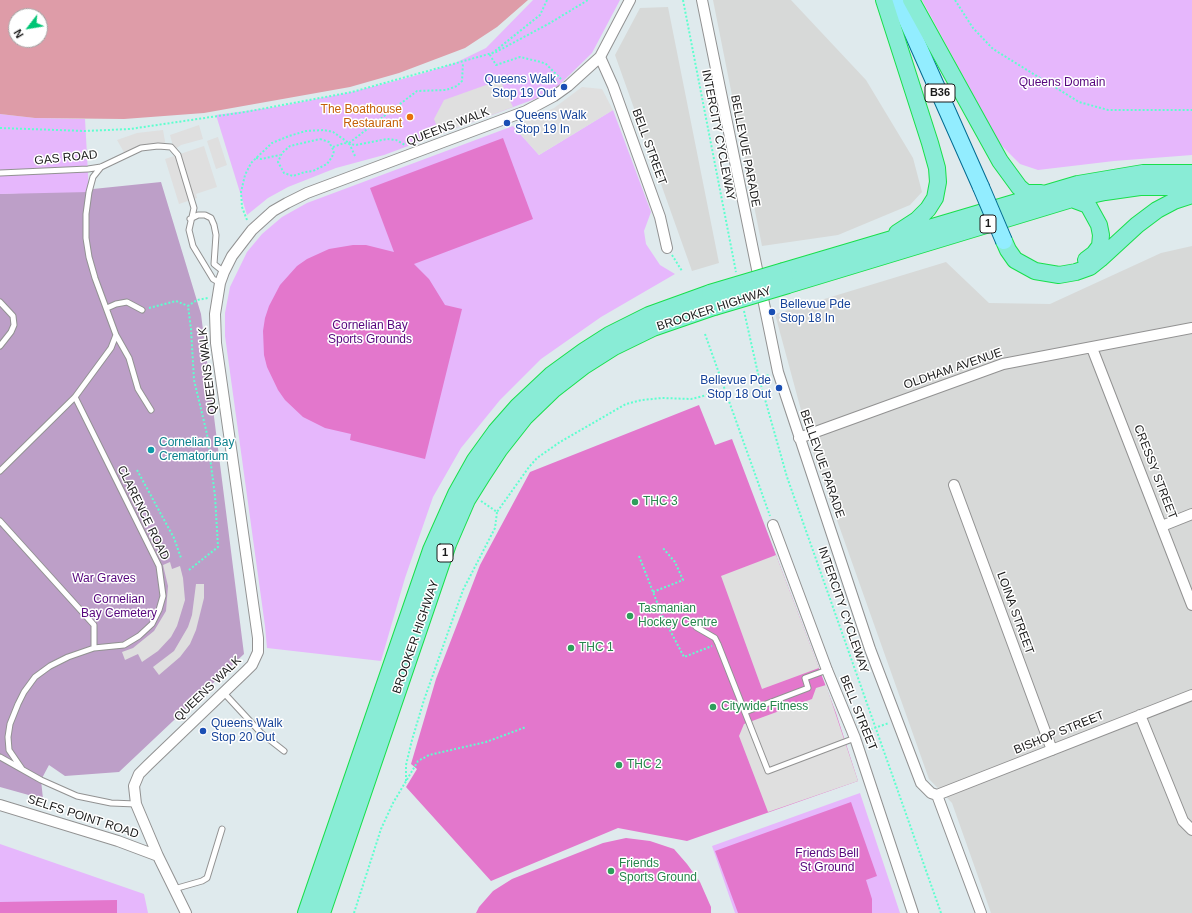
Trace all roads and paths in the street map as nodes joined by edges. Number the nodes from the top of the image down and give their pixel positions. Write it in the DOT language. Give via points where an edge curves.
graph roads {
  1 [pos="547,0"];
  2 [pos="588,0"];
  3 [pos="630,0"];
  4 [pos="683,0"];
  5 [pos="702,0"];
  6 [pos="884,0"];
  7 [pos="898,0"];
  8 [pos="911,0"];
  9 [pos="955,0"];
  10 [pos="490,55"];
  11 [pos="600,57"];
  12 [pos="462,63"];
  13 [pos="568,86"];
  14 [pos="1192,110"];
  15 [pos="0,128"];
  16 [pos="349,143"];
  17 [pos="333,148"];
  18 [pos="413,153"];
  19 [pos="280,155"];
  20 [pos="355,156"];
  21 [pos="255,158"];
  22 [pos="101,166"];
  23 [pos="0,173"];
  24 [pos="1192,173"];
  25 [pos="1192,187"];
  26 [pos="1051,192"];
  27 [pos="1192,195"];
  28 [pos="1072,199"];
  29 [pos="190,219"];
  30 [pos="252,230"];
  31 [pos="1004,241"];
  32 [pos="667,248"];
  33 [pos="861,249"];
  34 [pos="682,271"];
  35 [pos="224,272"];
  36 [pos="736,273"];
  37 [pos="786,278"];
  38 [pos="220,283"];
  39 [pos="217,297"];
  40 [pos="712,300"];
  41 [pos="0,302"];
  42 [pos="188,306"];
  43 [pos="107,308"];
  44 [pos="744,309"];
  45 [pos="142,310"];
  46 [pos="1192,328"];
  47 [pos="705,334"];
  48 [pos="116,335"];
  49 [pos="0,346"];
  50 [pos="1092,348"];
  51 [pos="724,391"];
  52 [pos="75,397"];
  53 [pos="151,410"];
  54 [pos="799,438"];
  55 [pos="137,470"];
  56 [pos="0,471"];
  57 [pos="954,485"];
  58 [pos="481,501"];
  59 [pos="497,512"];
  60 [pos="1192,514"];
  61 [pos="0,522"];
  62 [pos="773,525"];
  63 [pos="1162,526"];
  64 [pos="662,547"];
  65 [pos="639,556"];
  66 [pos="181,558"];
  67 [pos="189,570"];
  68 [pos="653,592"];
  69 [pos="1192,605"];
  70 [pos="696,627"];
  71 [pos="718,644"];
  72 [pos="94,648"];
  73 [pos="827,670"];
  74 [pos="224,693"];
  75 [pos="1192,695"];
  76 [pos="745,712"];
  77 [pos="1140,715"];
  78 [pos="897,720"];
  79 [pos="526,727"];
  80 [pos="875,728"];
  81 [pos="860,739"];
  82 [pos="1052,750"];
  83 [pos="284,751"];
  84 [pos="0,757"];
  85 [pos="22,769"];
  86 [pos="406,782"];
  87 [pos="937,795"];
  88 [pos="136,804"];
  89 [pos="0,806"];
  90 [pos="222,829"];
  91 [pos="1192,830"];
  92 [pos="158,856"];
  93 [pos="174,889"];
  94 [pos="186,913"];
  95 [pos="306,913"];
  96 [pos="322,913"];
  97 [pos="354,913"];
  98 [pos="913,913"];
  99 [pos="941,913"];
  100 [pos="981,913"];
  1 -- 10 [label="path" via="540,15"];
  2 -- 10 [label="path"];
  3 -- 11 [label="street, QUEENS WALK"];
  4 -- 36 [label="path, INTERCITY CYCLEWAY"];
  5 -- 54 [label="street, BELLEVUE PARADE" via="774,359"];
  6 -- 33 [label="highway" via="930,142 938,182 935,198 917,220"];
  7 -- 31 [label="main road, B36, bridge"];
  8 -- 26 [label="highway" via="1008,173 1026,193"];
  9 -- 14 [label="path" via="973,28 993,49 1079,102 1108,110"];
  10 -- 12 [label="path"];
  10 -- 13 [label="path" via="496,65 520,57 542,62"];
  11 -- 13 [label="street, QUEENS WALK"];
  11 -- 32 [label="street, BELL STREET" via="660,217"];
  12 -- 15 [label="path" via="309,101 130,128 85,131"];
  12 -- 16 [label="path" via="462,81 458,86 446,90 417,91"];
  13 -- 18 [label="street, QUEENS WALK" via="526,111"];
  16 -- 17 [label="path"];
  16 -- 18 [label="path" via="356,145 396,140"];
  16 -- 20 [label="path"];
  16 -- 21 [label="path" via="333,132 306,131 282,138"];
  17 -- 19 [label="path" via="327,141 317,139 290,146"];
  17 -- 19 [label="path" via="332,156 325,165 293,176 286,175 280,168"];
  18 -- 30 [label="street, QUEENS WALK" via="300,196 273,211"];
  19 -- 21 [label="path"];
  21 -- 30 [label="path" via="245,175 241,192 242,207"];
  22 -- 23 [label="lane, GAS ROAD"];
  22 -- 29 [label="lane, GAS ROAD" via="141,148 171,147 178,155 194,208"];
  22 -- 43 [label="lane" via="93,177 89,192 86,238 95,278"];
  24 -- 26 [label="highway, BROOKER HIGHWAY / 1" via="1143,173 1078,184"];
  25 -- 28 [label="highway, BROOKER HIGHWAY / 1" via="1140,187"];
  26 -- 33 [label="highway, BROOKER HIGHWAY / 1"];
  27 -- 31 [label="highway" via="1174,200 1157,210 1090,267 1076,272 1059,275 1035,271 1013,258"];
  28 -- 31 [label="highway" via="1088,205 1099,225 1100,246 1085,261 1067,267 1044,266 1027,259"];
  28 -- 37 [label="highway, BROOKER HIGHWAY / 1"];
  29 -- 35 [label="lane" via="198,215 211,218 216,235 214,264"];
  29 -- 38 [label="lane, GAS ROAD" via="192,246 212,279"];
  30 -- 35 [label="street, QUEENS WALK" via="236,250"];
  32 -- 34 [label="path"];
  33 -- 37 [label="highway, BROOKER HIGHWAY / 1"];
  35 -- 38 [label="street, QUEENS WALK"];
  37 -- 40 [label="highway, BROOKER HIGHWAY / 1, bridge"];
  38 -- 39 [label="street, QUEENS WALK"];
  39 -- 42 [label="path" via="197,300"];
  39 -- 74 [label="street, QUEENS WALK" via="216,343 259,646 252,665"];
  40 -- 95 [label="highway, BROOKER HIGHWAY / 1" via="649,315 584,350 551,375 518,406 475,460 456,494 431,550"];
  40 -- 96 [label="highway, BROOKER HIGHWAY / 1" via="614,347 584,366 553,390 526,417 482,476 467,500 448,544"];
  41 -- 49 [label="lane" via="13,316 14,325"];
  42 -- 45 [label="path" via="176,301"];
  42 -- 67 [label="path" via="194,380 206,434 215,496 218,547"];
  43 -- 45 [label="lane" via="127,302"];
  43 -- 48 [label="lane"];
  44 -- 80 [label="path, INTERCITY CYCLEWAY" via="759,378 787,477"];
  46 -- 50 [label="street, OLDHAM AVENUE"];
  47 -- 51 [label="path"];
  48 -- 52 [label="lane" via="111,348"];
  48 -- 53 [label="lane" via="129,358 138,389"];
  50 -- 54 [label="street, OLDHAM AVENUE" via="1003,364"];
  50 -- 63 [label="street, CRESSY STREET"];
  51 -- 59 [label="path" via="691,399 642,400 626,404 603,416 537,458"];
  51 -- 62 [label="path"];
  52 -- 56 [label="lane"];
  52 -- 72 [label="lane, CLARENCE ROAD" via="159,566 162,596 152,624 139,636 124,645"];
  54 -- 78 [label="street, BELLEVUE PARADE" via="870,649"];
  55 -- 66 [label="path" via="174,538"];
  57 -- 82 [label="street, LOINA STREET"];
  58 -- 59 [label="path"];
  59 -- 86 [label="path" via="495,528 463,590 424,700 406,765"];
  60 -- 63 [label="street"];
  61 -- 72 [label="lane" via="94,625"];
  62 -- 73 [label="street, BELL STREET"];
  63 -- 69 [label="street, CRESSY STREET"];
  64 -- 68 [label="path" via="676,562 684,580"];
  65 -- 68 [label="path"];
  68 -- 71 [label="path" via="684,657"];
  70 -- 71 [label="lane" via="715,638"];
  71 -- 76 [label="lane"];
  72 -- 85 [label="lane, CLARENCE ROAD" via="50,666 36,677 24,692 10,724 8,738 10,750"];
  73 -- 76 [label="lane" via="805,678 808,688"];
  73 -- 81 [label="street, BELL STREET"];
  74 -- 83 [label="lane" via="261,733"];
  74 -- 88 [label="street, QUEENS WALK" via="139,774 134,786"];
  75 -- 77 [label="street, BISHOP STREET"];
  76 -- 81 [label="lane" via="768,771"];
  77 -- 82 [label="street, BISHOP STREET"];
  77 -- 91 [label="street" via="1183,821"];
  78 -- 80 [label="path"];
  78 -- 87 [label="street, BELLEVUE PARADE" via="921,783"];
  79 -- 86 [label="path" via="486,742 418,761"];
  80 -- 81 [label="path" via="862,732"];
  80 -- 99 [label="path, INTERCITY CYCLEWAY"];
  81 -- 98 [label="street, BELL STREET"];
  82 -- 87 [label="street, BISHOP STREET"];
  84 -- 85 [label="lane"];
  85 -- 88 [label="lane" via="77,796 110,804"];
  86 -- 97 [label="path" via="381,829"];
  87 -- 100 [label="street"];
  88 -- 92 [label="street, QUEENS WALK"];
  89 -- 92 [label="street, SELFS POINT ROAD" via="118,841"];
  90 -- 93 [label="lane" via="206,878"];
  92 -- 93 [label="street, QUEENS WALK"];
  93 -- 94 [label="street, QUEENS WALK"];
}
